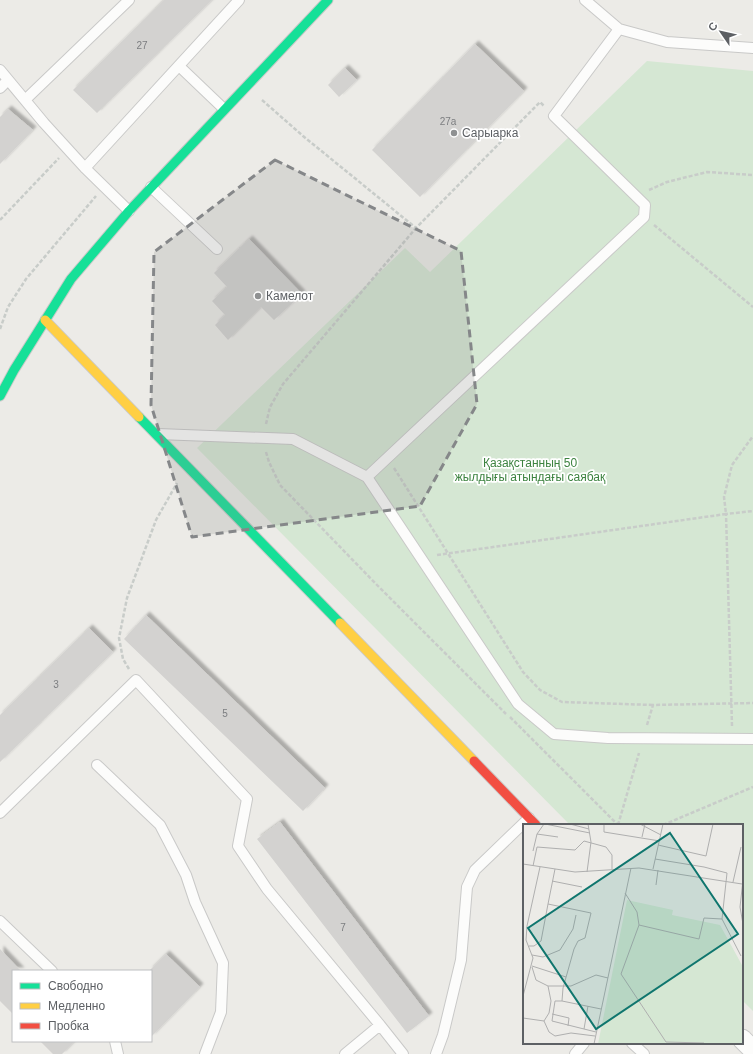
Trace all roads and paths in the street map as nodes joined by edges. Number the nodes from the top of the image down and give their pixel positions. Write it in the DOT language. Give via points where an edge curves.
graph roads {
  1 [pos="129,0"];
  2 [pos="239,0"];
  3 [pos="328,0"];
  4 [pos="585,0"];
  5 [pos="619,29"];
  6 [pos="753,48"];
  7 [pos="179,66"];
  8 [pos="0,70"];
  9 [pos="8,80"];
  10 [pos="246,86"];
  11 [pos="0,88"];
  12 [pos="25,100"];
  13 [pos="224,109"];
  14 [pos="554,116"];
  15 [pos="67,149"];
  16 [pos="85,168"];
  17 [pos="753,175"];
  18 [pos="104,186"];
  19 [pos="151,187"];
  20 [pos="636,196"];
  21 [pos="129,211"];
  22 [pos="644,217"];
  23 [pos="0,220"];
  24 [pos="416,228"];
  25 [pos="217,249"];
  26 [pos="753,307"];
  27 [pos="45,320"];
  28 [pos="0,329"];
  29 [pos="0,396"];
  30 [pos="156,434"];
  31 [pos="753,436"];
  32 [pos="262,438"];
  33 [pos="388,458"];
  34 [pos="188,467"];
  35 [pos="367,477"];
  36 [pos="753,511"];
  37 [pos="726,514"];
  38 [pos="448,554"];
  39 [pos="421,558"];
  40 [pos="136,680"];
  41 [pos="653,705"];
  42 [pos="733,739"];
  43 [pos="753,739"];
  44 [pos="97,765"];
  45 [pos="753,786"];
  46 [pos="0,813"];
  47 [pos="533,821"];
  48 [pos="617,824"];
  49 [pos="665,824"];
  50 [pos="523,829"];
  51 [pos="0,921"];
  52 [pos="51,970"];
  53 [pos="380,1025"];
  54 [pos="743,1040"];
  55 [pos="115,1042"];
  56 [pos="583,1044"];
  57 [pos="633,1044"];
  58 [pos="753,1050"];
  59 [pos="118,1054"];
  60 [pos="205,1054"];
  61 [pos="344,1054"];
  62 [pos="403,1054"];
  63 [pos="436,1054"];
  64 [pos="575,1054"];
  65 [pos="644,1054"];
  1 -- 12 [label="lane"];
  2 -- 7 [label="lane"];
  3 -- 10 [label="street"];
  4 -- 5 [label="lane"];
  5 -- 6 [label="lane" via="667,42"];
  5 -- 14 [label="lane"];
  7 -- 13 [label="lane"];
  7 -- 16 [label="lane"];
  8 -- 9 [label="lane"];
  9 -- 11 [label="lane"];
  9 -- 12 [label="lane"];
  10 -- 13 [label="street"];
  10 -- 24 [label="path"];
  12 -- 15 [label="lane"];
  13 -- 19 [label="street"];
  14 -- 20 [label="lane"];
  14 -- 24 [label="path" via="540,102"];
  15 -- 16 [label="lane"];
  15 -- 23 [label="path"];
  16 -- 18 [label="lane"];
  17 -- 20 [label="path" via="707,172 667,182"];
  18 -- 21 [label="lane"];
  18 -- 28 [label="path" via="26,279 8,307"];
  19 -- 21 [label="street"];
  19 -- 25 [label="lane"];
  20 -- 22 [label="lane" via="645,205"];
  21 -- 27 [label="street" via="71,279"];
  22 -- 26 [label="path"];
  22 -- 33 [label="lane"];
  24 -- 32 [label="path" via="283,384 270,407"];
  27 -- 29 [label="street"];
  27 -- 30 [label="street"];
  30 -- 32 [label="lane"];
  30 -- 34 [label="street"];
  31 -- 37 [label="path" via="732,465 724,497"];
  32 -- 35 [label="lane" via="293,439"];
  32 -- 48 [label="path" via="269,462 280,485"];
  33 -- 35 [label="lane"];
  33 -- 38 [label="path"];
  34 -- 40 [label="path" via="156,520 127,598 119,638 123,659"];
  34 -- 47 [label="street"];
  35 -- 39 [label="lane"];
  36 -- 37 [label="path"];
  37 -- 38 [label="path"];
  37 -- 42 [label="path"];
  38 -- 39 [label="path"];
  38 -- 41 [label="path" via="523,672 540,690 562,702"];
  39 -- 42 [label="lane" via="518,704 554,734 608,738"];
  40 -- 46 [label="lane"];
  40 -- 53 [label="lane" via="247,798 238,846 267,889"];
  42 -- 43 [label="lane"];
  44 -- 60 [label="lane" via="160,825 186,875 195,902 223,963 221,1012"];
  45 -- 49 [label="path"];
  50 -- 63 [label="lane" via="475,870 467,887 461,960"];
  51 -- 52 [label="lane"];
  53 -- 61 [label="lane"];
  53 -- 62 [label="lane"];
  54 -- 58 [label="street"];
  55 -- 59 [label="lane"];
  56 -- 64 [label="lane"];
  57 -- 65 [label="lane"];
}
